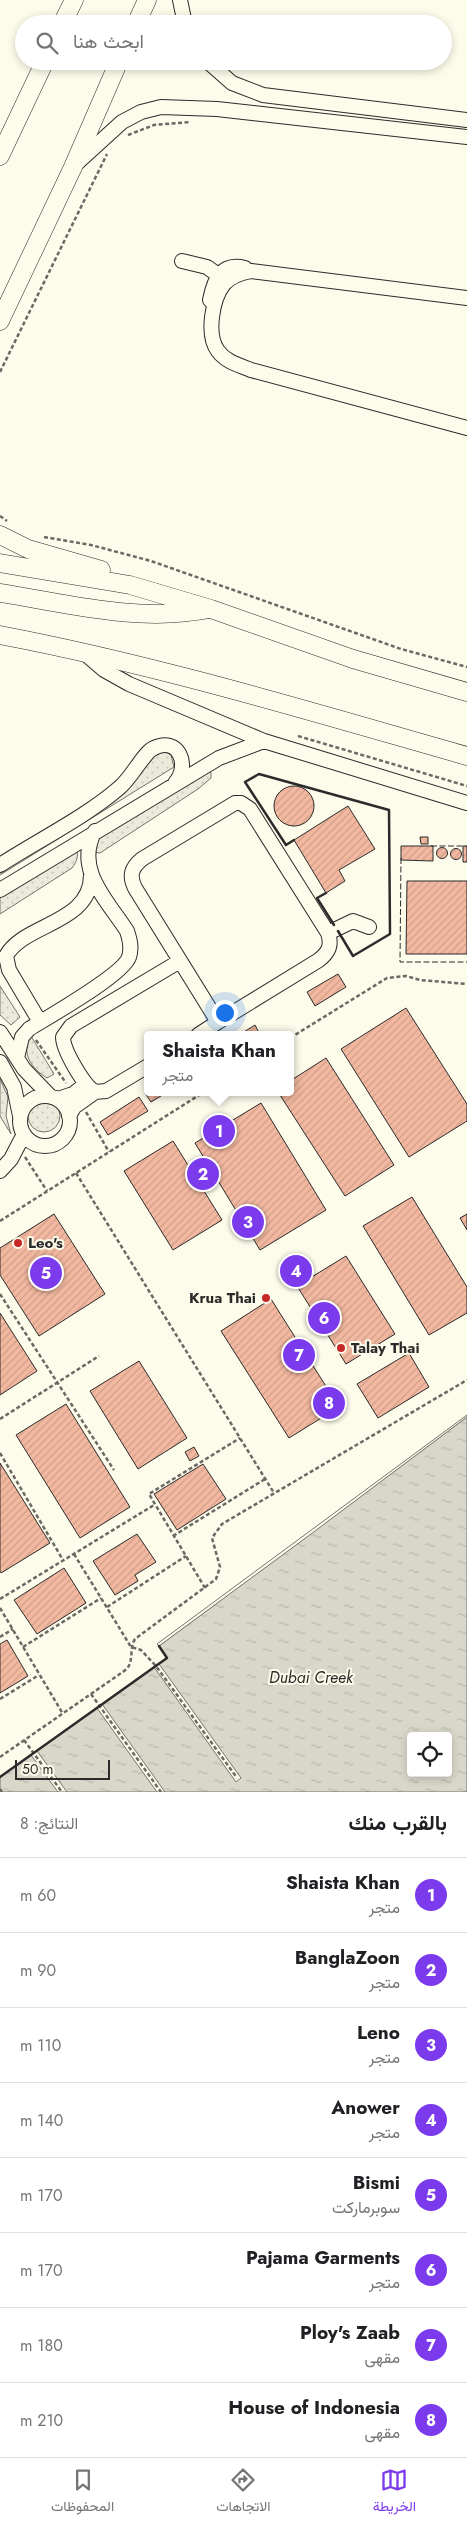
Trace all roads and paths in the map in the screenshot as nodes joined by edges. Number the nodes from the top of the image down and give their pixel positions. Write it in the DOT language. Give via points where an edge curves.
graph roads {
  1 [pos="62,0"];
  2 [pos="74,0"];
  3 [pos="147,0"];
  4 [pos="180,0"];
  5 [pos="62,15"];
  6 [pos="66,15"];
  7 [pos="140,15"];
  8 [pos="183,15"];
  9 [pos="41,70"];
  10 [pos="115,70"];
  11 [pos="217,70"];
  12 [pos="198,107"];
  13 [pos="467,120"];
  14 [pos="467,137"];
  15 [pos="124,138"];
  16 [pos="112,149"];
  17 [pos="0,156"];
  18 [pos="73,167"];
  19 [pos="182,261"];
  20 [pos="260,272"];
  21 [pos="218,275"];
  22 [pos="467,298"];
  23 [pos="212,311"];
  24 [pos="0,320"];
  25 [pos="0,372"];
  26 [pos="467,428"];
  27 [pos="0,516"];
  28 [pos="5,529"];
  29 [pos="38,535"];
  30 [pos="0,562"];
  31 [pos="130,585"];
  32 [pos="0,593"];
  33 [pos="212,609"];
  34 [pos="0,635"];
  35 [pos="82,650"];
  36 [pos="467,667"];
  37 [pos="467,692"];
  38 [pos="264,741"];
  39 [pos="467,756"];
  40 [pos="175,784"];
  41 [pos="467,803"];
  42 [pos="95,831"];
  43 [pos="0,865"];
  44 [pos="91,875"];
  45 [pos="0,890"];
  46 [pos="369,927"];
  47 [pos="328,933"];
  48 [pos="180,961"];
  49 [pos="467,984"];
  50 [pos="40,1022"];
  51 [pos="218,1022"];
  52 [pos="204,1031"];
  53 [pos="0,1032"];
  54 [pos="294,1036"];
  55 [pos="17,1058"];
  56 [pos="0,1062"];
  57 [pos="144,1068"];
  58 [pos="91,1088"];
  59 [pos="198,1096"];
  60 [pos="55,1098"];
  61 [pos="20,1116"];
  62 [pos="69,1116"];
  63 [pos="21,1141"];
  64 [pos="0,1171"];
  65 [pos="76,1173"];
  66 [pos="47,1191"];
  67 [pos="0,1221"];
  68 [pos="0,1294"];
  69 [pos="99,1356"];
  70 [pos="467,1380"];
  71 [pos="57,1382"];
  72 [pos="0,1419"];
  73 [pos="240,1438"];
  74 [pos="0,1453"];
  75 [pos="114,1470"];
  76 [pos="265,1479"];
  77 [pos="274,1493"];
  78 [pos="154,1505"];
  79 [pos="173,1536"];
  80 [pos="74,1554"];
  81 [pos="186,1556"];
  82 [pos="63,1560"];
  83 [pos="205,1588"];
  84 [pos="101,1598"];
  85 [pos="0,1599"];
  86 [pos="0,1608"];
  87 [pos="107,1608"];
  88 [pos="12,1629"];
  89 [pos="0,1638"];
  90 [pos="23,1647"];
  91 [pos="132,1647"];
  92 [pos="39,1675"];
  93 [pos="91,1694"];
  94 [pos="0,1699"];
  95 [pos="62,1714"];
  96 [pos="24,1740"];
  97 [pos="0,1757"];
  98 [pos="237,1778"];
  99 [pos="62,1792"];
  100 [pos="161,1792"];
  1 -- 5 [label="street"];
  2 -- 6 [label="main road"];
  3 -- 7 [label="main road"];
  4 -- 8 [label="street"];
  9 -- 17 [label="main road"];
  10 -- 18 [label="main road"];
  11 -- 13 [label="street" via="232,83 263,95"];
  12 -- 14 [label="street"];
  12 -- 15 [label="path" via="194,122 154,125"];
  12 -- 18 [label="street" via="161,107 141,112 105,135"];
  16 -- 25 [label="path" via="98,169"];
  18 -- 24 [label="main road"];
  19 -- 21 [label="street" via="207,267"];
  20 -- 21 [label="street" via="231,267"];
  20 -- 22 [label="street"];
  20 -- 23 [label="street" via="241,272 225,283"];
  21 -- 23 [label="street" via="214,281"];
  23 -- 26 [label="street" via="205,336 210,355 226,367 251,370"];
  27 -- 28 [label="path"];
  28 -- 31 [label="main road" via="28,549 89,566"];
  29 -- 36 [label="path" via="151,561 401,649"];
  30 -- 31 [label="main road"];
  31 -- 33 [label="main road"];
  32 -- 33 [label="main road" via="136,615 169,615"];
  33 -- 37 [label="main road" via="353,659"];
  34 -- 35 [label="main road"];
  35 -- 38 [label="street" via="104,670 129,684"];
  35 -- 39 [label="main road"];
  38 -- 40 [label="street" via="234,751"];
  38 -- 41 [label="street"];
  40 -- 42 [label="street"];
  40 -- 43 [label="street" via="184,768 183,760 170,747 153,748 110,796"];
  42 -- 44 [label="street" via="87,853"];
  42 -- 45 [label="street"];
  44 -- 50 [label="street" via="90,891 82,904 16,945 6,956 9,970"];
  44 -- 50 [label="street" via="126,931 130,940 129,958 117,972"];
  46 -- 47 [label="street" via="353,921"];
  47 -- 48 [label="street" via="250,810 241,803 235,803 142,859 131,872 134,888"];
  47 -- 51 [label="street" via="329,950 319,960"];
  48 -- 51 [label="street"];
  48 -- 58 [label="street" via="66,1031 65,1049"];
  49 -- 54 [label="path" via="406,976 387,978"];
  50 -- 55 [label="street" via="22,1037"];
  51 -- 52 [label="street"];
  53 -- 55 [label="street"];
  55 -- 60 [label="street" via="36,1084"];
  56 -- 61 [label="street" via="14,1087"];
  57 -- 58 [label="street" via="106,1091"];
  58 -- 60 [label="street"];
  58 -- 62 [label="street"];
  59 -- 65 [label="path"];
  60 -- 61 [label="street" via="38,1096 32,1099"];
  60 -- 62 [label="street" via="63,1104"];
  61 -- 63 [label="street"];
  62 -- 63 [label="street" via="65,1135 54,1144"];
  63 -- 64 [label="street" via="11,1160"];
  63 -- 66 [label="path"];
  65 -- 66 [label="path"];
  65 -- 73 [label="path"];
  66 -- 67 [label="path"];
  68 -- 71 [label="path"];
  69 -- 71 [label="path"];
  70 -- 77 [label="path"];
  71 -- 72 [label="path"];
  71 -- 75 [label="path"];
  73 -- 76 [label="path"];
  73 -- 78 [label="path" via="152,1491 149,1497"];
  74 -- 82 [label="path"];
  76 -- 77 [label="path"];
  76 -- 79 [label="path"];
  77 -- 83 [label="path" via="216,1530 212,1538 220,1566 216,1579"];
  78 -- 79 [label="path"];
  78 -- 80 [label="path"];
  79 -- 81 [label="path"];
  80 -- 82 [label="path"];
  80 -- 84 [label="path"];
  81 -- 83 [label="path"];
  81 -- 87 [label="path"];
  82 -- 85 [label="path"];
  83 -- 91 [label="path" via="138,1636"];
  84 -- 87 [label="path"];
  84 -- 90 [label="path"];
  86 -- 88 [label="path"];
  87 -- 91 [label="path"];
  88 -- 89 [label="path"];
  88 -- 90 [label="path"];
  90 -- 92 [label="path"];
  91 -- 93 [label="path" via="132,1661 127,1669"];
  91 -- 98 [label="path" via="141,1650 156,1666"];
  92 -- 94 [label="path"];
  92 -- 95 [label="path"];
  93 -- 95 [label="path"];
  93 -- 100 [label="path"];
  95 -- 96 [label="path"];
  96 -- 97 [label="path"];
  96 -- 99 [label="path"];
}
